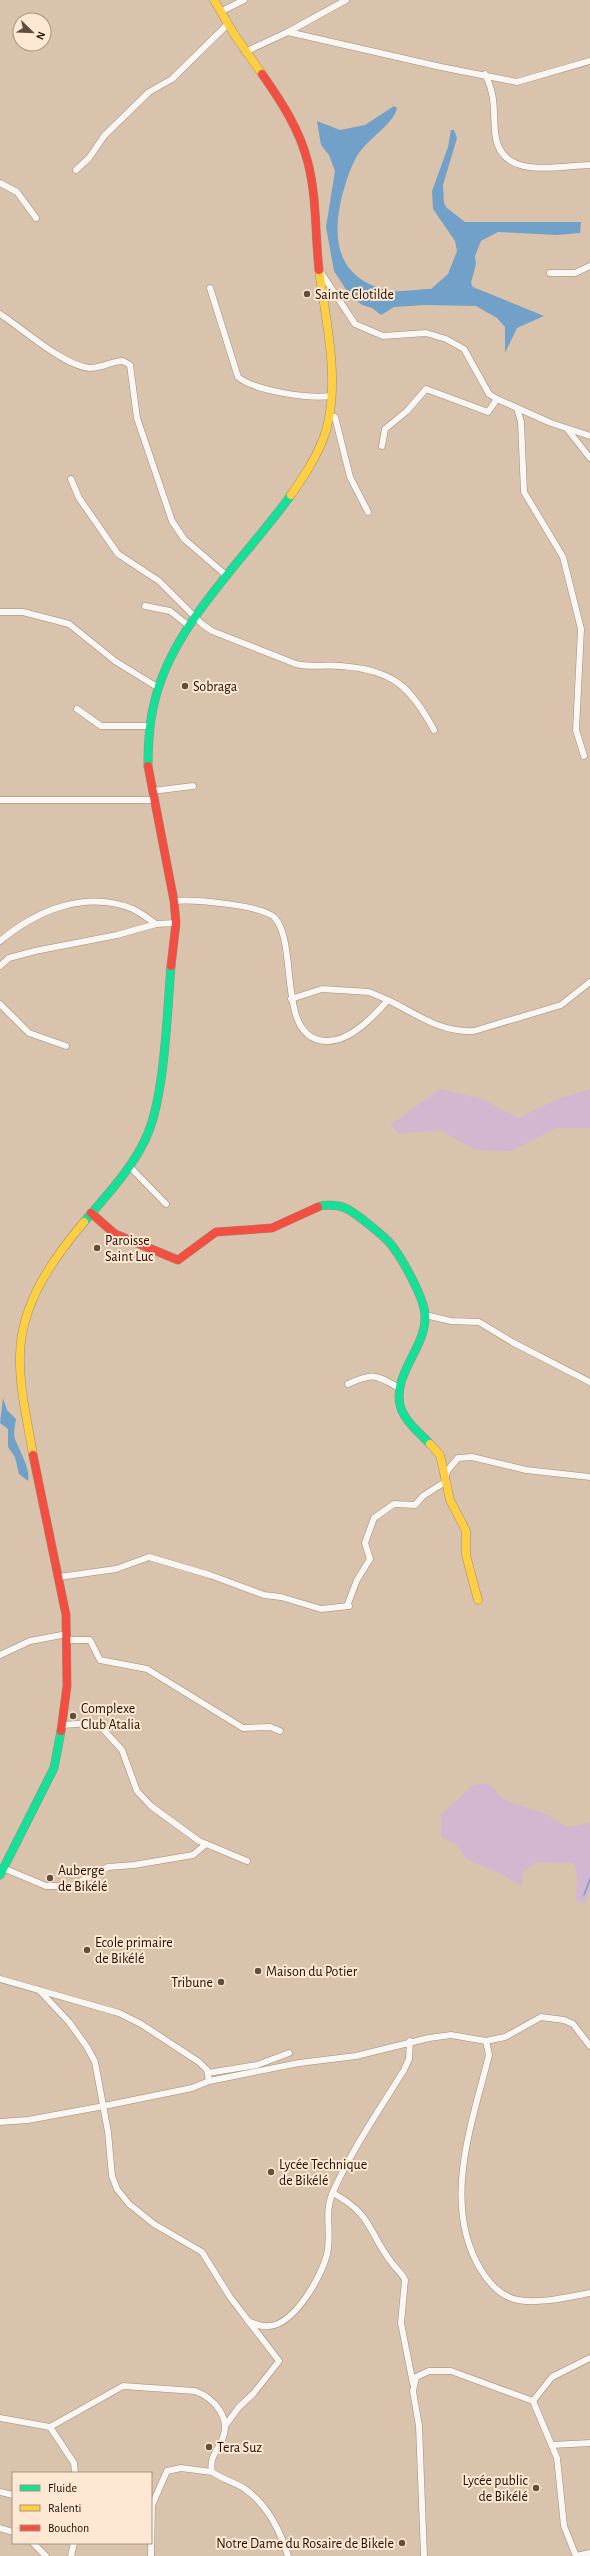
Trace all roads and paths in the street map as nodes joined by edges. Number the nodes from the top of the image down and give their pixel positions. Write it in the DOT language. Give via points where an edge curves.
graph roads {
  1 [pos="214,0"];
  2 [pos="346,0"];
  3 [pos="242,1"];
  4 [pos="220,12"];
  5 [pos="228,24"];
  6 [pos="288,32"];
  7 [pos="245,52"];
  8 [pos="590,61"];
  9 [pos="485,74"];
  10 [pos="590,165"];
  11 [pos="76,170"];
  12 [pos="0,183"];
  13 [pos="36,218"];
  14 [pos="590,266"];
  15 [pos="319,269"];
  16 [pos="550,273"];
  17 [pos="210,288"];
  18 [pos="0,314"];
  19 [pos="331,396"];
  20 [pos="498,399"];
  21 [pos="517,408"];
  22 [pos="329,415"];
  23 [pos="566,428"];
  24 [pos="590,436"];
  25 [pos="382,446"];
  26 [pos="590,458"];
  27 [pos="71,479"];
  28 [pos="368,512"];
  29 [pos="227,576"];
  30 [pos="145,606"];
  31 [pos="0,612"];
  32 [pos="195,618"];
  33 [pos="189,626"];
  34 [pos="157,687"];
  35 [pos="77,709"];
  36 [pos="148,726"];
  37 [pos="434,730"];
  38 [pos="584,756"];
  39 [pos="193,786"];
  40 [pos="152,791"];
  41 [pos="0,800"];
  42 [pos="154,800"];
  43 [pos="174,901"];
  44 [pos="176,923"];
  45 [pos="156,924"];
  46 [pos="0,941"];
  47 [pos="0,966"];
  48 [pos="590,982"];
  49 [pos="291,999"];
  50 [pos="388,1000"];
  51 [pos="0,1004"];
  52 [pos="66,1046"];
  53 [pos="130,1167"];
  54 [pos="166,1204"];
  55 [pos="91,1213"];
  56 [pos="424,1315"];
  57 [pos="590,1382"];
  58 [pos="348,1384"];
  59 [pos="400,1388"];
  60 [pos="590,1477"];
  61 [pos="445,1482"];
  62 [pos="59,1577"];
  63 [pos="478,1600"];
  64 [pos="68,1637"];
  65 [pos="0,1655"];
  66 [pos="63,1725"];
  67 [pos="280,1731"];
  68 [pos="206,1844"];
  69 [pos="247,1860"];
  70 [pos="2,1872"];
  71 [pos="0,1979"];
  72 [pos="39,1990"];
  73 [pos="410,2041"];
  74 [pos="486,2041"];
  75 [pos="590,2046"];
  76 [pos="289,2053"];
  77 [pos="208,2074"];
  78 [pos="209,2081"];
  79 [pos="104,2106"];
  80 [pos="0,2122"];
  81 [pos="333,2193"];
  82 [pos="590,2293"];
  83 [pos="247,2321"];
  84 [pos="590,2358"];
  85 [pos="413,2384"];
  86 [pos="533,2401"];
  87 [pos="0,2418"];
  88 [pos="225,2426"];
  89 [pos="50,2427"];
  90 [pos="590,2443"];
  91 [pos="552,2445"];
  92 [pos="75,2472"];
  93 [pos="212,2472"];
  94 [pos="0,2492"];
  95 [pos="12,2495"];
  96 [pos="152,2505"];
  97 [pos="0,2528"];
  98 [pos="12,2532"];
  99 [pos="34,2544"];
  100 [pos="74,2544"];
  101 [pos="151,2544"];
  102 [pos="590,2553"];
  103 [pos="46,2556"];
  104 [pos="71,2556"];
  105 [pos="151,2556"];
  106 [pos="288,2556"];
  107 [pos="424,2556"];
  108 [pos="576,2556"];
  1 -- 4 [label="street"];
  2 -- 6 [label="street"];
  3 -- 4 [label="street"];
  4 -- 5 [label="street"];
  5 -- 7 [label="street"];
  5 -- 11 [label="street" via="172,79 149,92 104,136 89,158"];
  6 -- 7 [label="street"];
  6 -- 9 [label="street" via="441,68"];
  7 -- 15 [label="street" via="289,115 311,167"];
  8 -- 9 [label="street" via="517,82"];
  9 -- 10 [label="street" via="494,91 497,144 507,161 528,167"];
  12 -- 13 [label="street" via="17,192"];
  14 -- 16 [label="street" via="575,273"];
  15 -- 19 [label="street" via="329,352"];
  15 -- 20 [label="street" via="355,324 383,336 426,333 446,339 464,349 489,394"];
  17 -- 19 [label="street" via="238,377 252,386 316,397"];
  18 -- 29 [label="street" via="78,366 97,368 123,361 130,365 137,418 172,521 184,539"];
  19 -- 22 [label="street"];
  20 -- 21 [label="street"];
  20 -- 25 [label="street" via="488,412 426,389 407,411 385,429"];
  21 -- 23 [label="street"];
  21 -- 38 [label="street" via="521,422 524,492 563,557 580,617 576,730"];
  22 -- 28 [label="street" via="335,417 350,477"];
  22 -- 29 [label="street" via="324,437 310,465 262,534"];
  23 -- 24 [label="street"];
  23 -- 26 [label="street"];
  27 -- 32 [label="street" via="79,498 118,554 159,581"];
  29 -- 32 [label="street"];
  30 -- 33 [label="street" via="170,611"];
  31 -- 34 [label="street" via="23,612 69,624 115,661"];
  32 -- 33 [label="street"];
  32 -- 37 [label="street" via="212,631 309,668 341,666 394,678 410,692"];
  33 -- 34 [label="street" via="171,655"];
  34 -- 36 [label="street"];
  35 -- 36 [label="street" via="101,726"];
  36 -- 40 [label="street" via="146,749"];
  39 -- 40 [label="street"];
  40 -- 42 [label="street"];
  41 -- 42 [label="street"];
  42 -- 43 [label="street"];
  43 -- 44 [label="street"];
  43 -- 49 [label="street" via="244,906 271,915 280,925 285,938"];
  44 -- 45 [label="street"];
  44 -- 53 [label="street" via="158,1094 146,1138"];
  45 -- 46 [label="street" via="133,909 86,901 45,911"];
  45 -- 47 [label="street" via="9,958"];
  48 -- 50 [label="street" via="561,1005 474,1031 461,1032 431,1024"];
  49 -- 50 [label="street" via="322,989 369,992"];
  49 -- 50 [label="street" via="304,1029 312,1038 330,1041 340,1039 372,1017"];
  51 -- 52 [label="street" via="29,1034"];
  53 -- 54 [label="street"];
  53 -- 55 [label="street"];
  55 -- 56 [label="street" via="115,1234 178,1260 216,1232 272,1228 322,1205 345,1208 388,1241 409,1271"];
  55 -- 62 [label="street" via="45,1274 30,1307 20,1355 38,1493"];
  56 -- 57 [label="street" via="451,1321 480,1322 512,1342"];
  56 -- 59 [label="street" via="420,1339"];
  58 -- 59 [label="street" via="374,1375"];
  59 -- 61 [label="street" via="400,1404 405,1417 440,1455"];
  60 -- 61 [label="street" via="526,1470 472,1456 462,1457 453,1462 447,1471"];
  61 -- 62 [label="street" via="423,1496 415,1505 394,1504 374,1518 365,1543 370,1559 357,1580 349,1606 324,1610 281,1597 264,1595 210,1575 149,1557 109,1570"];
  61 -- 63 [label="street" via="450,1500 466,1531 466,1555"];
  62 -- 64 [label="street"];
  64 -- 65 [label="street" via="30,1640"];
  64 -- 66 [label="street"];
  64 -- 67 [label="street" via="90,1640 100,1660 147,1669 243,1728 270,1727"];
  66 -- 68 [label="street" via="90,1722 102,1728 122,1750 137,1791 143,1798 172,1822"];
  66 -- 70 [label="street" via="54,1768"];
  68 -- 69 [label="street"];
  68 -- 70 [label="street" via="193,1855 108,1867 72,1886 46,1886"];
  71 -- 72 [label="street"];
  72 -- 77 [label="street" via="128,2017 192,2057 204,2066"];
  72 -- 79 [label="street" via="69,2022 87,2047 95,2062"];
  73 -- 74 [label="street" via="451,2035"];
  73 -- 78 [label="street" via="356,2056 299,2063"];
  73 -- 81 [label="street" via="409,2059 404,2070 343,2171"];
  74 -- 75 [label="street" via="505,2037 541,2017 548,2017 573,2024"];
  74 -- 82 [label="street" via="489,2055 462,2183 461,2209 467,2242 485,2277 494,2288 512,2299 532,2301"];
  76 -- 77 [label="street" via="257,2065"];
  77 -- 78 [label="street"];
  78 -- 79 [label="street" via="192,2088"];
  79 -- 80 [label="street" via="28,2120"];
  79 -- 83 [label="street" via="112,2176 117,2189 129,2204 154,2224 202,2252"];
  81 -- 83 [label="street" via="328,2216 327,2254 307,2295 293,2315 282,2323 269,2326"];
  81 -- 85 [label="street" via="361,2213 405,2280 401,2323"];
  83 -- 88 [label="street" via="279,2362"];
  84 -- 86 [label="street" via="552,2377"];
  85 -- 86 [label="street" via="416,2377 422,2373 451,2371"];
  85 -- 107 [label="street" via="419,2426"];
  86 -- 91 [label="street"];
  87 -- 89 [label="street"];
  88 -- 89 [label="street" via="218,2406 205,2395 195,2391 123,2386"];
  88 -- 93 [label="street" via="222,2441 212,2458"];
  89 -- 92 [label="street" via="74,2463"];
  90 -- 91 [label="street"];
  91 -- 108 [label="street" via="557,2458 564,2526"];
  93 -- 96 [label="street" via="181,2468 167,2471"];
  93 -- 106 [label="street" via="245,2489 265,2508 277,2527"];
  94 -- 95 [label="street"];
  97 -- 98 [label="street"];
  99 -- 103 [label="street"];
  100 -- 104 [label="street"];
  101 -- 105 [label="street"];
  102 -- 108 [label="street"];
}
